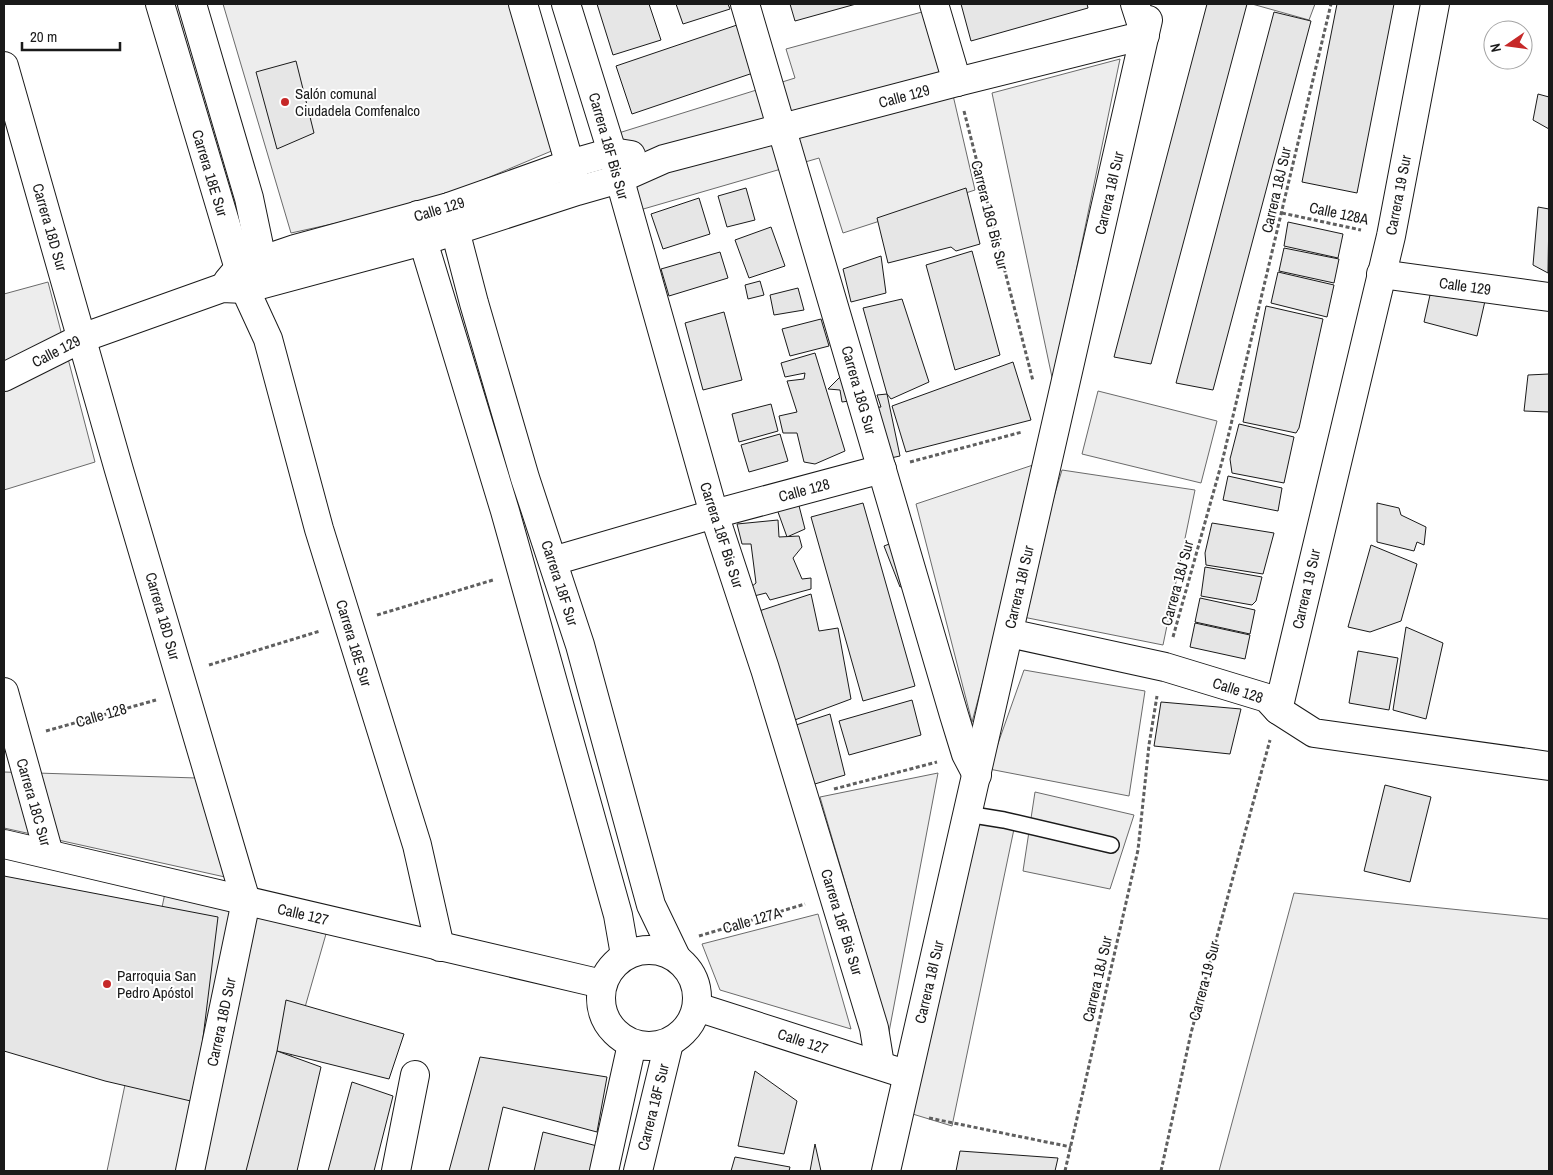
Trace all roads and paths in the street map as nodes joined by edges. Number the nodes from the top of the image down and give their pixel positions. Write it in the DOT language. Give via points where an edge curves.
graph roads {
  1 [pos="160,4"];
  2 [pos="192,4"];
  3 [pos="523,4"];
  4 [pos="566,4"];
  5 [pos="745,4"];
  6 [pos="934,4"];
  7 [pos="1135,4"];
  8 [pos="1152,4"];
  9 [pos="1332,4"];
  10 [pos="1435,4"];
  11 [pos="1145,35"];
  12 [pos="4,66"];
  13 [pos="957,82"];
  14 [pos="782,128"];
  15 [pos="612,152"];
  16 [pos="664,159"];
  17 [pos="570,164"];
  18 [pos="619,179"];
  19 [pos="577,191"];
  20 [pos="1282,213"];
  21 [pos="452,219"];
  22 [pos="421,228"];
  23 [pos="1391,236"];
  24 [pos="1381,274"];
  25 [pos="247,278"];
  26 [pos="1549,298"];
  27 [pos="82,338"];
  28 [pos="4,378"];
  29 [pos="1034,388"];
  30 [pos="1056,423"];
  31 [pos="882,470"];
  32 [pos="714,514"];
  33 [pos="553,561"];
  34 [pos="1008,633"];
  35 [pos="1165,667"];
  36 [pos="4,692"];
  37 [pos="185,692"];
  38 [pos="1278,710"];
  39 [pos="17,739"];
  40 [pos="971,764"];
  41 [pos="1549,766"];
  42 [pos="804,797"];
  43 [pos="968,814"];
  44 [pos="4,844"];
  45 [pos="1112,845"];
  46 [pos="49,854"];
  47 [pos="834,896"];
  48 [pos="246,901"];
  49 [pos="440,947"];
  50 [pos="672,951"];
  51 [pos="625,955"];
  52 [pos="602,984"];
  53 [pos="232,988"];
  54 [pos="698,1007"];
  55 [pos="669,1042"];
  56 [pos="632,1044"];
  57 [pos="880,1065"];
  58 [pos="415,1075"];
  59 [pos="908,1075"];
  60 [pos="900,1112"];
  61 [pos="1071,1147"];
  62 [pos="191,1171"];
  63 [pos="396,1171"];
  64 [pos="604,1171"];
  65 [pos="638,1171"];
  66 [pos="886,1171"];
  67 [pos="1065,1171"];
  68 [pos="1161,1171"];
  1 -- 25 [label="street, Carrera 18E Sur"];
  2 -- 25 [label="street, Carrera 18E Sur" via="249,198"];
  3 -- 17 [label="street"];
  4 -- 15 [label="street, Carrera 18F Bis Sur"];
  5 -- 14 [label="street, Carrera 18G Sur"];
  6 -- 13 [label="street"];
  7 -- 11 [label="street"];
  8 -- 11 [label="street, Carrera 18I Sur"];
  9 -- 20 [label="path, Carrera 18J Sur"];
  10 -- 23 [label="street, Carrera 19 Sur"];
  11 -- 13 [label="street, Calle 129"];
  11 -- 30 [label="street, Carrera 18I Sur"];
  12 -- 27 [label="street, Carrera 18D Sur"];
  13 -- 14 [label="street, Calle 129"];
  13 -- 29 [label="path, Carrera 18G Bis Sur"];
  14 -- 16 [label="street, Calle 129"];
  14 -- 31 [label="street, Carrera 18G Sur"];
  15 -- 16 [label="street, Calle 129"];
  15 -- 17 [label="street, Calle 129"];
  15 -- 18 [label="street, Carrera 18F Bis Sur"];
  16 -- 18 [label="street, Calle 129"];
  17 -- 19 [label="street"];
  17 -- 21 [label="street, Calle 129"];
  18 -- 19 [label="street, Calle 129"];
  18 -- 32 [label="street, Carrera 18F Bis Sur"];
  19 -- 21 [label="street, Calle 129"];
  20 -- 23 [label="path, Calle 128A"];
  20 -- 35 [label="path, Carrera 18J Sur" via="1223,458"];
  21 -- 22 [label="street, Calle 129"];
  21 -- 33 [label="street, Carrera 18F Sur" via="522,469"];
  22 -- 25 [label="street, Calle 129"];
  22 -- 51 [label="street" via="524,580 618,915"];
  23 -- 24 [label="street, Carrera 19 Sur"];
  24 -- 26 [label="street, Calle 129"];
  24 -- 38 [label="street, Carrera 19 Sur"];
  25 -- 27 [label="street, Calle 129"];
  25 -- 49 [label="street, Carrera 18E Sur" via="268,339 319,529 417,844"];
  27 -- 28 [label="street, Calle 129"];
  27 -- 37 [label="street, Carrera 18D Sur"];
  30 -- 31 [label="path"];
  30 -- 34 [label="street, Carrera 18I Sur"];
  31 -- 32 [label="street, Calle 128"];
  31 -- 40 [label="street, Carrera 18G Sur"];
  32 -- 33 [label="street, Calle 128"];
  32 -- 42 [label="street, Carrera 18F Bis Sur"];
  33 -- 50 [label="street, Carrera 18F Sur" via="583,654 651,905"];
  34 -- 35 [label="street, Calle 128"];
  34 -- 40 [label="street, Carrera 18I Sur"];
  35 -- 38 [label="street, Calle 128" via="1267,698"];
  35 -- 61 [label="path, Carrera 18J Sur" via="1149,745 1138,850"];
  36 -- 39 [label="street, Carrera 18C Sur"];
  37 -- 39 [label="path, Calle 128"];
  37 -- 48 [label="street, Carrera 18D Sur"];
  38 -- 41 [label="street, Calle 128" via="1314,733"];
  38 -- 68 [label="path, Carrera 19 Sur" via="1190,1033"];
  39 -- 46 [label="street, Carrera 18C Sur"];
  40 -- 42 [label="path"];
  40 -- 43 [label="street, Carrera 18I Sur"];
  42 -- 47 [label="street, Carrera 18F Bis Sur"];
  43 -- 45 [label="lane"];
  43 -- 59 [label="street, Carrera 18I Sur"];
  44 -- 46 [label="street, Calle 127"];
  46 -- 48 [label="street, Calle 127"];
  47 -- 50 [label="path, Calle 127A"];
  47 -- 57 [label="street, Carrera 18F Bis Sur" via="874,1028"];
  48 -- 49 [label="street, Calle 127"];
  48 -- 62 [label="street, Carrera 18D Sur"];
  49 -- 52 [label="street, Calle 127"];
  50 -- 51 [label="street" via="638,950"];
  50 -- 54 [label="street" via="692,977"];
  51 -- 52 [label="street" via="607,973"];
  52 -- 56 [label="street" via="602,1013 619,1037"];
  53 -- 62 [label="street, Carrera 18D Sur"];
  54 -- 55 [label="street" via="682,1033"];
  54 -- 57 [label="street, Calle 127"];
  55 -- 56 [label="street" via="657,1046"];
  55 -- 65 [label="street, Carrera 18F Sur"];
  56 -- 64 [label="street"];
  57 -- 59 [label="street, Calle 127"];
  58 -- 63 [label="street"];
  59 -- 60 [label="street, Carrera 18I Sur"];
  60 -- 61 [label="path"];
  60 -- 66 [label="street, Carrera 18I Sur"];
  61 -- 67 [label="path, Carrera 18J Sur"];
}
